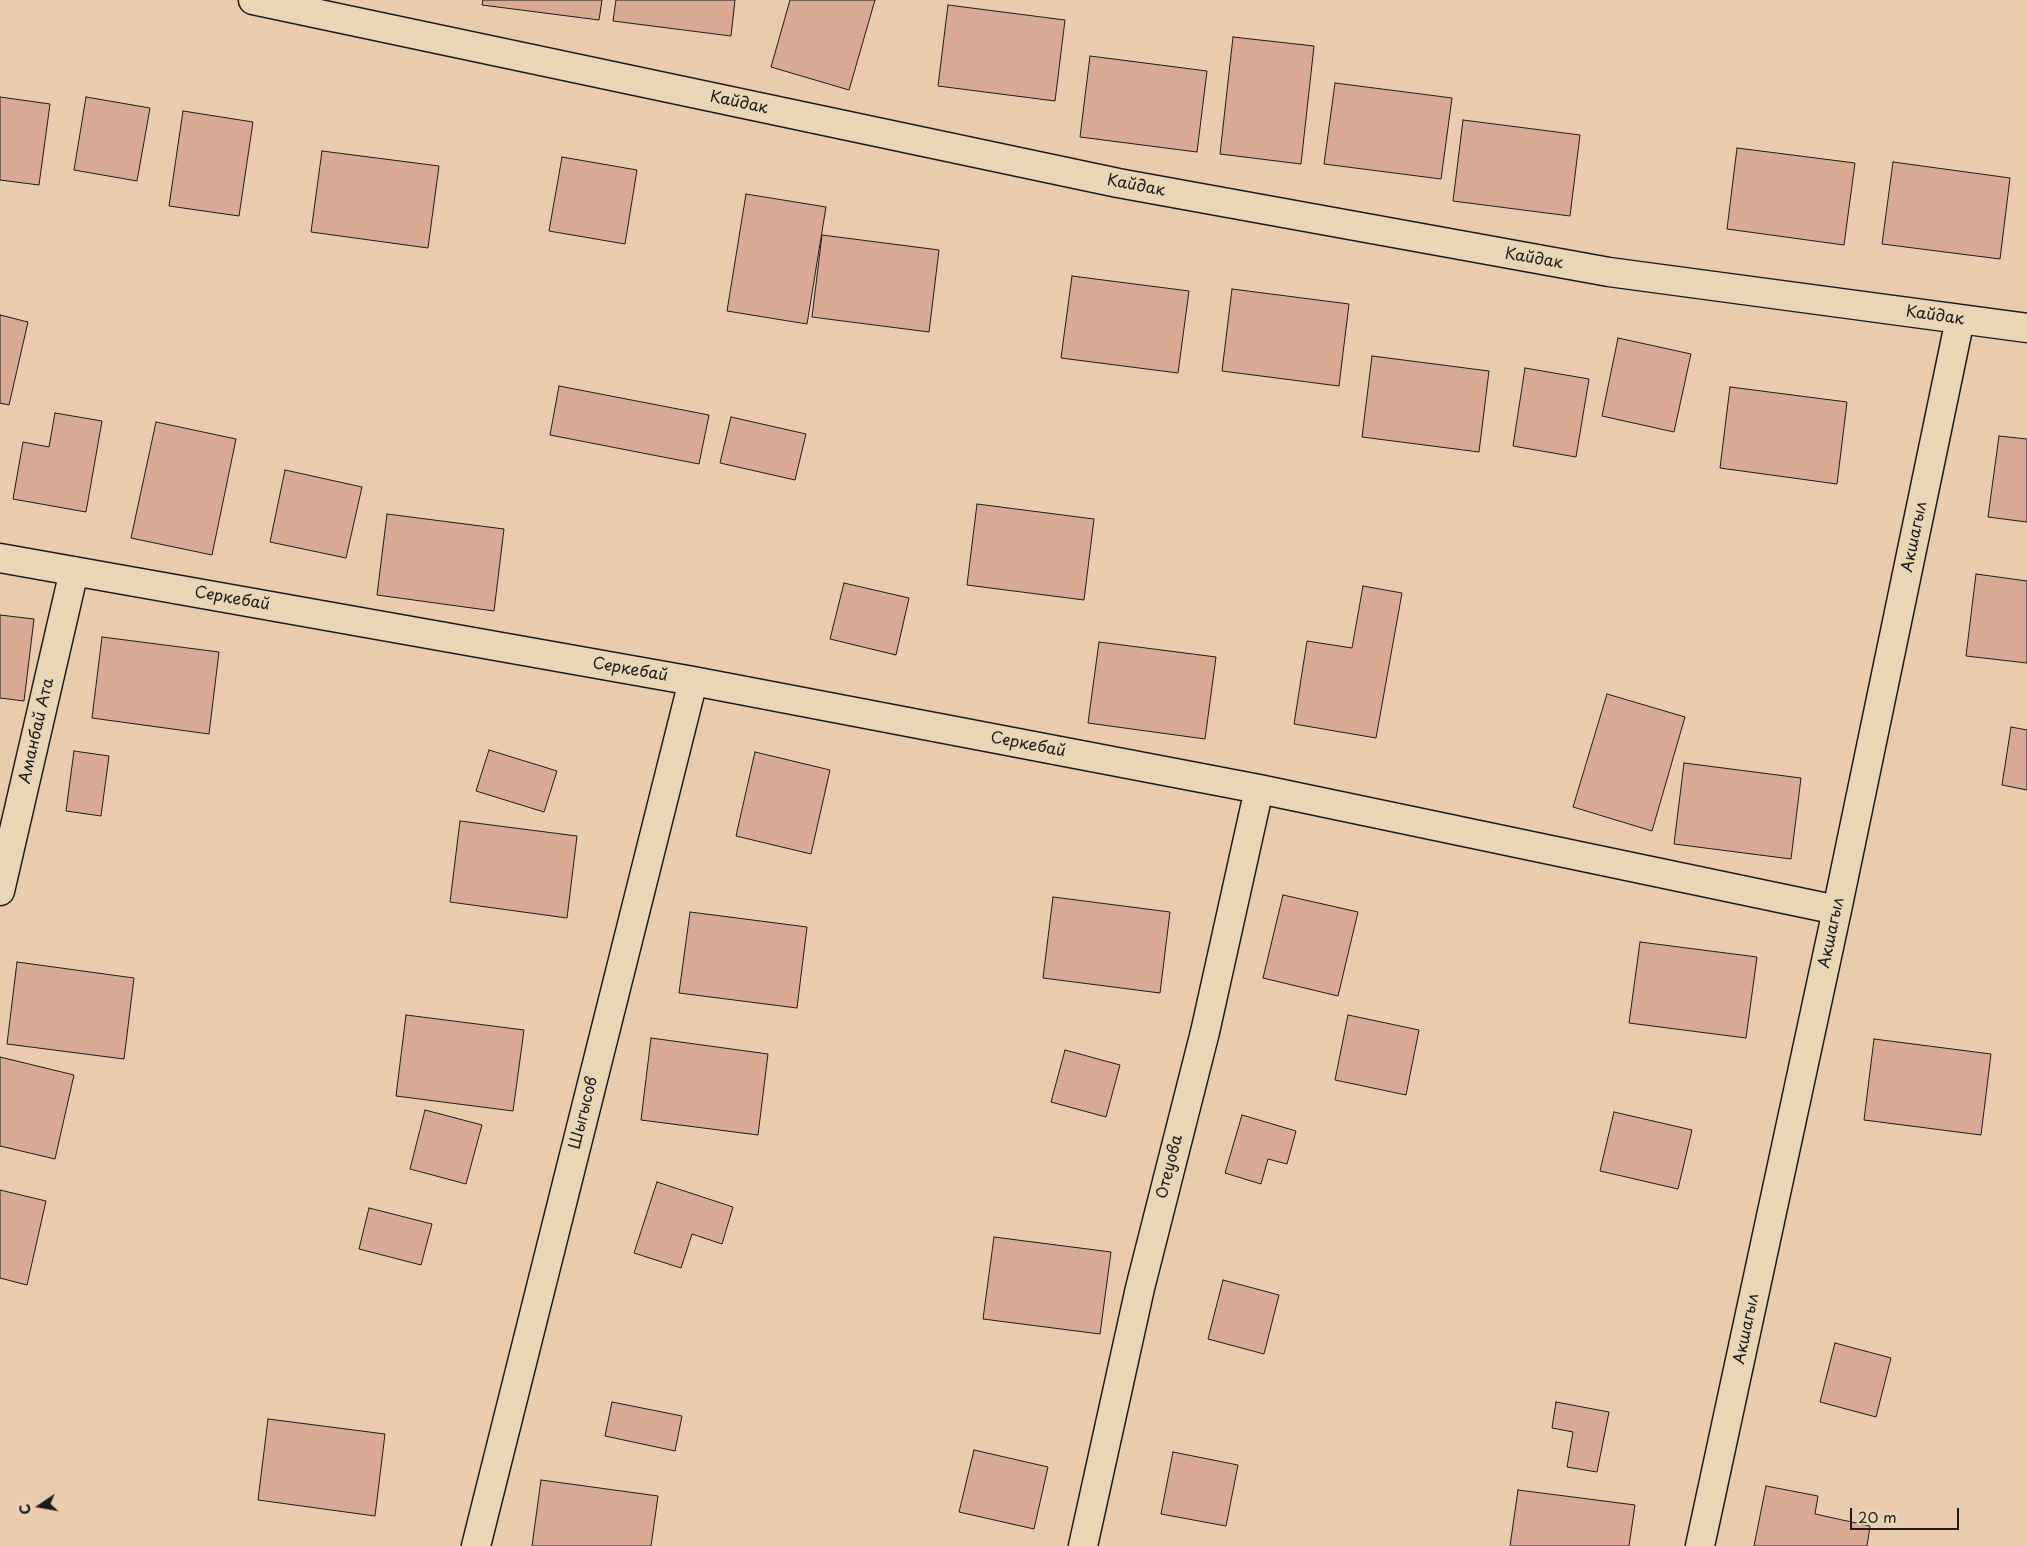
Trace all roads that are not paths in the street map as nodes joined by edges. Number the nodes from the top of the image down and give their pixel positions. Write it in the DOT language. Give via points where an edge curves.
graph roads {
  1 [pos="253,0"];
  2 [pos="1960,320"];
  3 [pos="2027,328"];
  4 [pos="0,558"];
  5 [pos="74,571"];
  6 [pos="693,681"];
  7 [pos="1259,789"];
  8 [pos="0,891"];
  9 [pos="1837,910"];
  10 [pos="476,1546"];
  11 [pos="1083,1546"];
  12 [pos="1700,1546"];
  1 -- 2 [label="street, Кайдак" via="1128,184 1609,272"];
  2 -- 3 [label="street, Кайдак"];
  2 -- 9 [label="street, Акшагыл"];
  4 -- 5 [label="street, Серкебай"];
  5 -- 6 [label="street, Серкебай"];
  5 -- 8 [label="street, Аманбай Ата"];
  6 -- 7 [label="street, Серкебай"];
  6 -- 10 [label="street, Шыгысов"];
  7 -- 9 [label="street, Серкебай"];
  7 -- 11 [label="street, Отеуова" via="1205,1032 1140,1288"];
  9 -- 12 [label="street, Акшагыл"];
}
